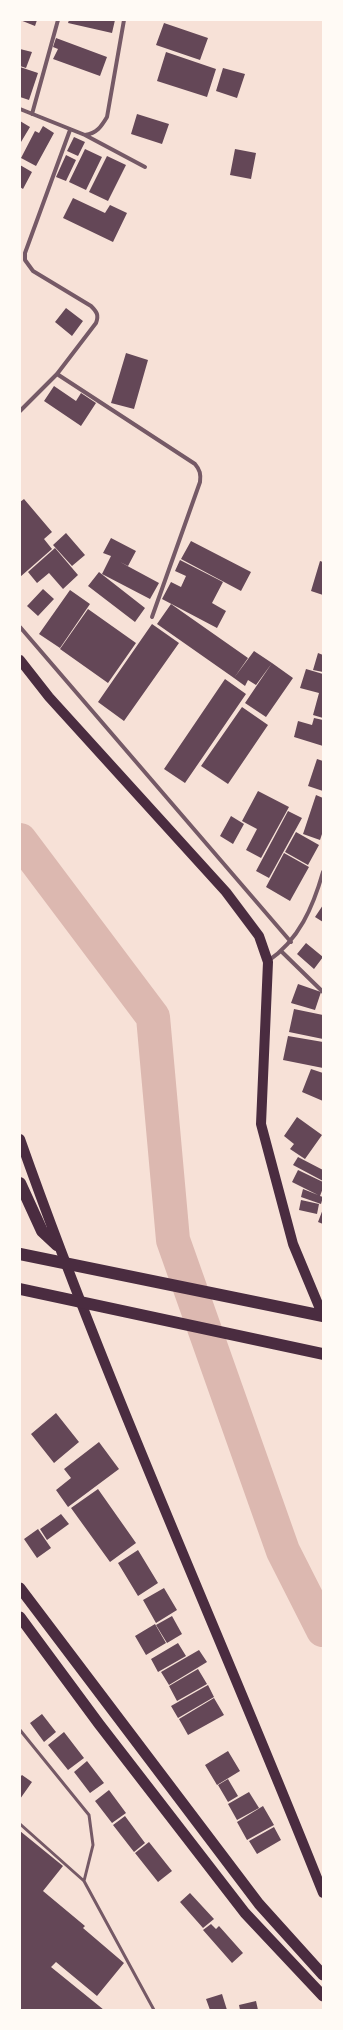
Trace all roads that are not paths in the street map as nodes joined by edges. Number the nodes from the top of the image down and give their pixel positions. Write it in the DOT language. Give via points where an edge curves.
graph roads {
  1 [pos="58,20"];
  2 [pos="124,20"];
  3 [pos="20,109"];
  4 [pos="32,114"];
  5 [pos="70,130"];
  6 [pos="85,136"];
  7 [pos="145,166"];
  8 [pos="57,374"];
  9 [pos="20,411"];
  10 [pos="152,617"];
  11 [pos="20,627"];
  12 [pos="20,660"];
  13 [pos="323,872"];
  14 [pos="290,942"];
  15 [pos="282,952"];
  16 [pos="268,962"];
  17 [pos="323,992"];
  18 [pos="20,1139"];
  19 [pos="20,1183"];
  20 [pos="57,1245"];
  21 [pos="20,1254"];
  22 [pos="20,1289"];
  23 [pos="323,1316"];
  24 [pos="323,1354"];
  25 [pos="20,1588"];
  26 [pos="20,1617"];
  27 [pos="20,1730"];
  28 [pos="20,1824"];
  29 [pos="84,1881"];
  30 [pos="323,1893"];
  31 [pos="323,1975"];
  32 [pos="323,1996"];
  33 [pos="154,2010"];
  1 -- 4 [label="street"];
  2 -- 6 [label="street" via="107,117 102,127"];
  3 -- 4 [label="street"];
  4 -- 5 [label="street"];
  5 -- 6 [label="street"];
  5 -- 8 [label="street" via="25,253 25,260 33,271 91,306 97,313 96,323"];
  6 -- 7 [label="street"];
  8 -- 9 [label="street"];
  8 -- 10 [label="street" via="195,464 201,474"];
  11 -- 14 [label="street"];
  12 -- 16 [label="main road" via="49,696 226,892 259,936"];
  13 -- 14 [label="street" via="316,898 305,921"];
  14 -- 15 [label="street"];
  15 -- 16 [label="street"];
  15 -- 17 [label="street"];
  16 -- 23 [label="main road" via="261,1124 293,1244"];
  18 -- 20 [label="main road"];
  19 -- 20 [label="highway" via="42,1231"];
  20 -- 30 [label="main road" via="271,1761"];
  21 -- 23 [label="highway"];
  22 -- 24 [label="highway"];
  25 -- 31 [label="highway" via="259,1904"];
  26 -- 32 [label="highway" via="245,1913"];
  27 -- 29 [label="lane" via="89,1815 93,1845"];
  28 -- 29 [label="lane"];
  29 -- 33 [label="lane"];
}
